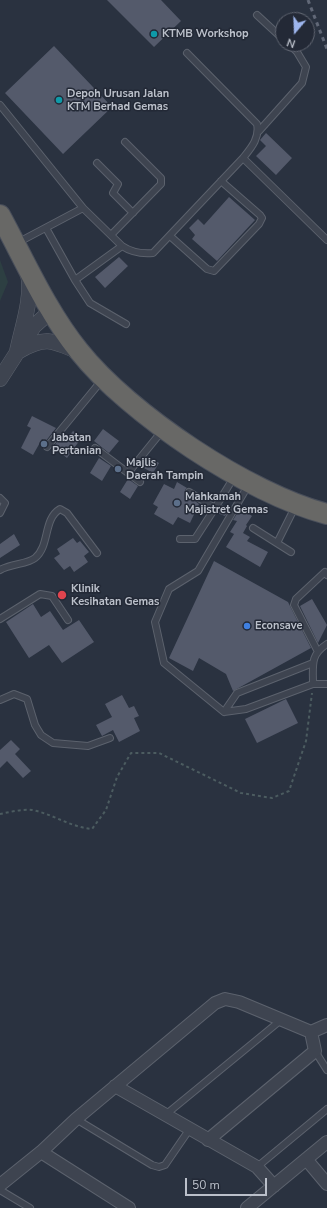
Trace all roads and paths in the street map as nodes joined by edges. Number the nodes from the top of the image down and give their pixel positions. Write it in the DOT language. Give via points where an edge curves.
graph roads {
  1 [pos="257,15"];
  2 [pos="275,32"];
  3 [pos="298,52"];
  4 [pos="187,54"];
  5 [pos="0,105"];
  6 [pos="259,131"];
  7 [pos="125,142"];
  8 [pos="243,158"];
  9 [pos="97,163"];
  10 [pos="221,181"];
  11 [pos="83,208"];
  12 [pos="133,212"];
  13 [pos="0,215"];
  14 [pos="46,228"];
  15 [pos="111,235"];
  16 [pos="170,236"];
  17 [pos="327,240"];
  18 [pos="15,244"];
  19 [pos="122,246"];
  20 [pos="28,268"];
  21 [pos="75,280"];
  22 [pos="51,311"];
  23 [pos="126,324"];
  24 [pos="17,352"];
  25 [pos="79,352"];
  26 [pos="104,378"];
  27 [pos="0,379"];
  28 [pos="164,428"];
  29 [pos="47,447"];
  30 [pos="94,448"];
  31 [pos="128,473"];
  32 [pos="243,478"];
  33 [pos="140,482"];
  34 [pos="189,492"];
  35 [pos="0,498"];
  36 [pos="296,504"];
  37 [pos="215,508"];
  38 [pos="0,513"];
  39 [pos="327,514"];
  40 [pos="253,528"];
  41 [pos="180,539"];
  42 [pos="277,543"];
  43 [pos="291,552"];
  44 [pos="97,553"];
  45 [pos="0,570"];
  46 [pos="327,575"];
  47 [pos="0,620"];
  48 [pos="68,620"];
  49 [pos="327,644"];
  50 [pos="317,650"];
  51 [pos="313,662"];
  52 [pos="313,684"];
  53 [pos="327,684"];
  54 [pos="0,700"];
  55 [pos="224,712"];
  56 [pos="110,738"];
  57 [pos="0,814"];
  58 [pos="281,1020"];
  59 [pos="327,1025"];
  60 [pos="311,1032"];
  61 [pos="315,1051"];
  62 [pos="327,1070"];
  63 [pos="115,1086"];
  64 [pos="327,1109"];
  65 [pos="164,1116"];
  66 [pos="76,1119"];
  67 [pos="190,1130"];
  68 [pos="208,1140"];
  69 [pos="327,1142"];
  70 [pos="41,1152"];
  71 [pos="306,1159"];
  72 [pos="257,1167"];
  73 [pos="327,1184"];
  74 [pos="0,1185"];
  75 [pos="274,1186"];
  76 [pos="0,1190"];
  77 [pos="30,1208"];
  78 [pos="129,1208"];
  79 [pos="247,1208"];
  1 -- 2 [label="lane"];
  3 -- 6 [label="lane" via="306,67 302,83"];
  4 -- 6 [label="lane" via="257,124"];
  5 -- 11 [label="lane"];
  6 -- 8 [label="lane" via="254,144"];
  7 -- 12 [label="lane" via="161,178 161,184"];
  8 -- 10 [label="lane"];
  8 -- 17 [label="lane"];
  9 -- 12 [label="lane" via="118,184 113,193"];
  10 -- 16 [label="lane"];
  10 -- 16 [label="lane" via="260,215 262,218 259,224 214,271 207,269"];
  11 -- 14 [label="lane"];
  11 -- 15 [label="lane"];
  12 -- 15 [label="lane"];
  13 -- 18 [label="highway"];
  14 -- 18 [label="lane"];
  14 -- 21 [label="lane"];
  15 -- 19 [label="lane"];
  16 -- 19 [label="lane" via="153,253 128,250"];
  18 -- 20 [label="highway"];
  19 -- 21 [label="lane"];
  20 -- 22 [label="highway"];
  20 -- 24 [label="street" via="30,291"];
  21 -- 23 [label="lane" via="90,303"];
  22 -- 24 [label="street" via="34,326"];
  22 -- 25 [label="highway"];
  24 -- 25 [label="street" via="35,342 52,341"];
  24 -- 27 [label="street"];
  25 -- 26 [label="highway"];
  26 -- 28 [label="highway"];
  26 -- 29 [label="lane"];
  28 -- 31 [label="lane"];
  28 -- 32 [label="highway"];
  30 -- 31 [label="lane"];
  31 -- 33 [label="lane"];
  32 -- 36 [label="highway"];
  32 -- 37 [label="lane"];
  32 -- 55 [label="lane" via="198,571 168,589 155,622 164,663"];
  34 -- 37 [label="lane"];
  35 -- 38 [label="lane" via="5,503"];
  36 -- 39 [label="highway"];
  36 -- 42 [label="lane"];
  37 -- 41 [label="lane" via="195,539"];
  40 -- 42 [label="lane"];
  42 -- 43 [label="lane"];
  44 -- 45 [label="lane" via="67,513 60,509 51,518 42,548 35,558"];
  46 -- 50 [label="lane" via="324,572 296,599 294,605"];
  47 -- 48 [label="lane" via="40,594 52,596"];
  49 -- 50 [label="lane"];
  50 -- 51 [label="lane"];
  51 -- 52 [label="lane"];
  51 -- 55 [label="lane" via="237,693"];
  52 -- 53 [label="lane"];
  52 -- 55 [label="lane" via="246,709"];
  52 -- 57 [label="path" via="306,741 289,791 272,798 241,793 159,753 131,754 117,776 106,810 92,829 79,828 50,815 30,810"];
  54 -- 56 [label="lane" via="14,694 27,700 41,735 53,743 88,746"];
  58 -- 60 [label="street"];
  58 -- 63 [label="street" via="239,1002 225,999 215,1003"];
  58 -- 65 [label="lane"];
  59 -- 60 [label="street"];
  60 -- 61 [label="street"];
  61 -- 62 [label="lane"];
  61 -- 68 [label="street"];
  63 -- 65 [label="street"];
  63 -- 66 [label="street"];
  64 -- 72 [label="lane"];
  65 -- 67 [label="street"];
  66 -- 67 [label="lane" via="159,1167 165,1166"];
  66 -- 70 [label="street"];
  67 -- 68 [label="street"];
  68 -- 72 [label="street"];
  69 -- 71 [label="street"];
  70 -- 74 [label="street"];
  70 -- 78 [label="street"];
  71 -- 73 [label="street"];
  71 -- 75 [label="street"];
  72 -- 75 [label="street"];
  75 -- 79 [label="street"];
  76 -- 77 [label="lane"];
}
